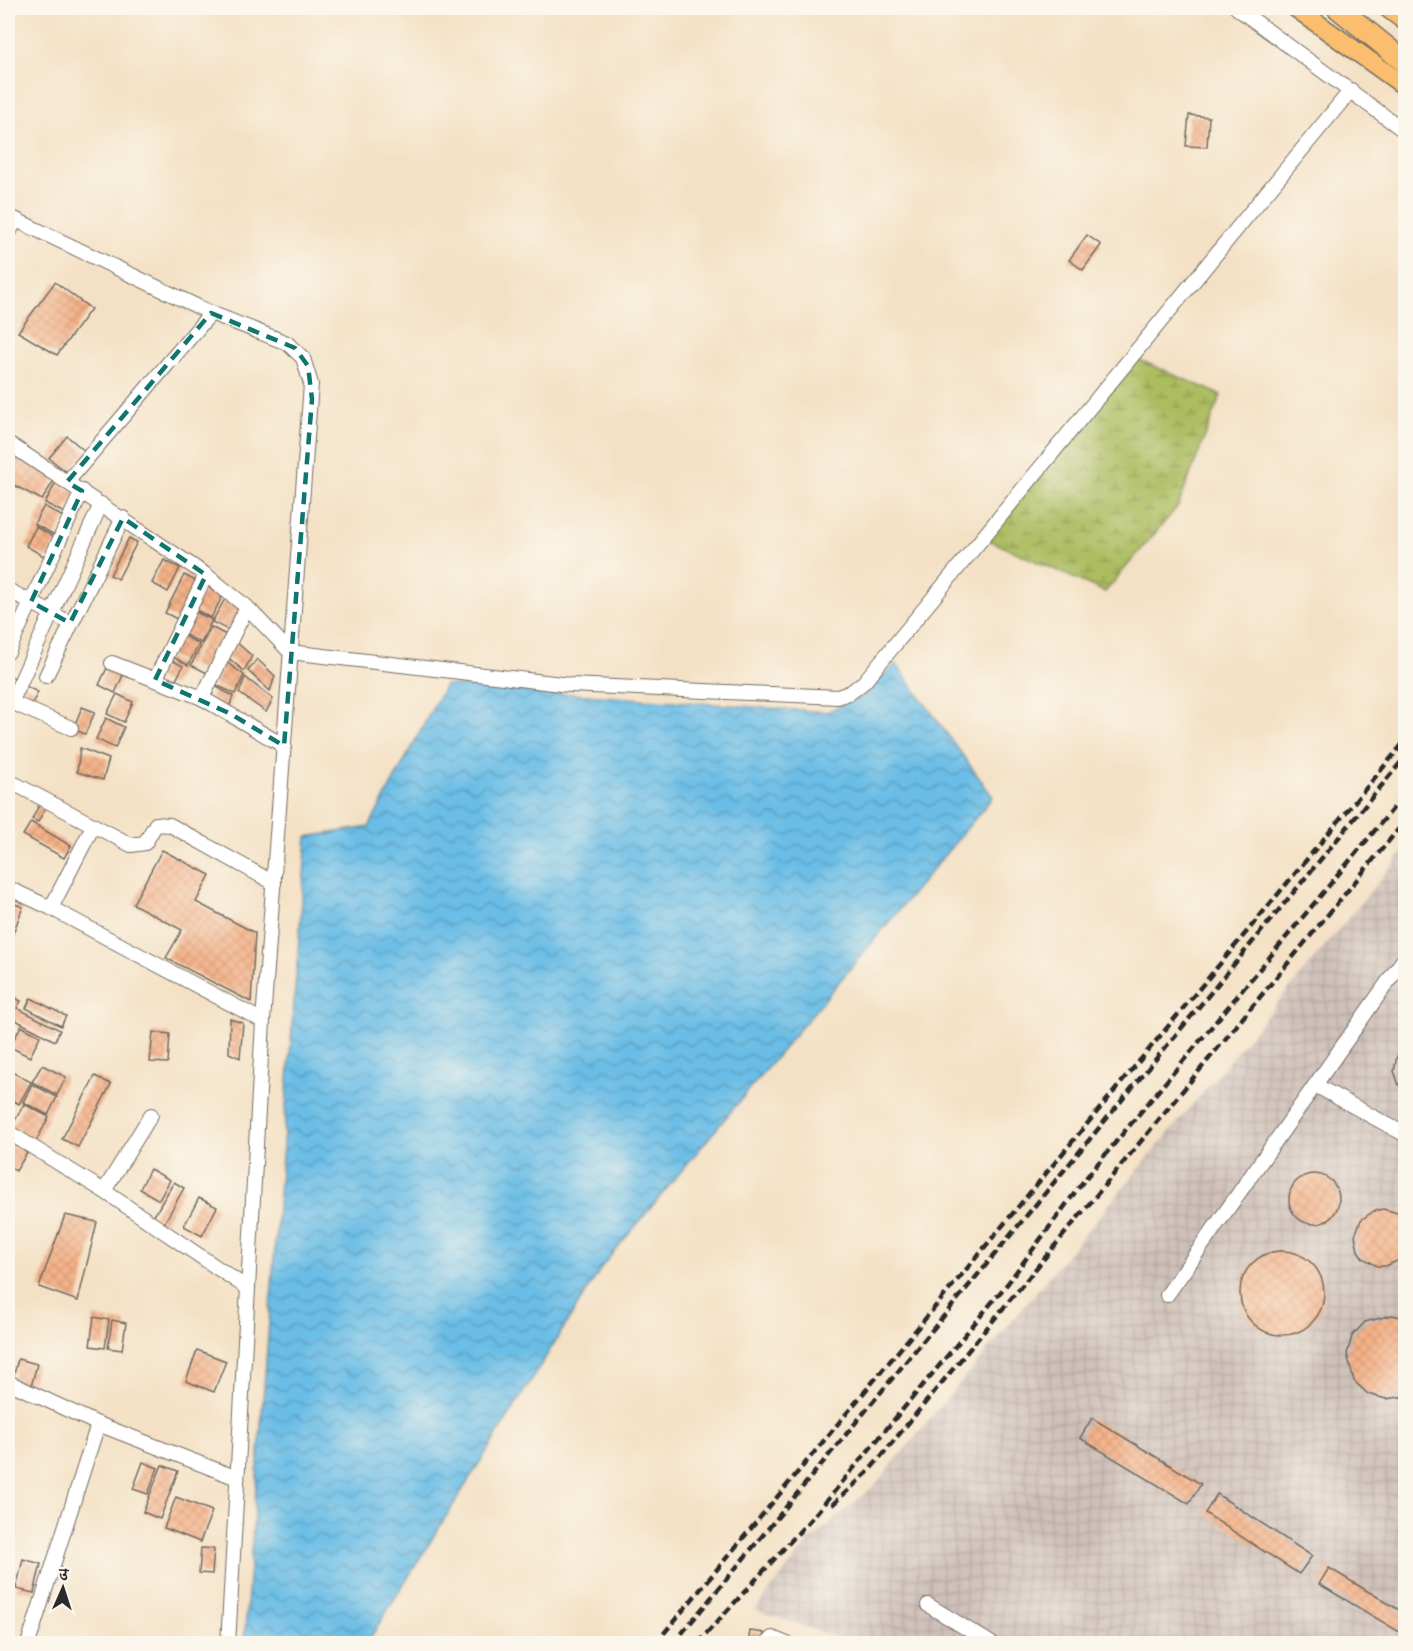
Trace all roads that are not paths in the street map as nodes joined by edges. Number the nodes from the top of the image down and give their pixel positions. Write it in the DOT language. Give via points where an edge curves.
graph roads {
  1 [pos="1237,8"];
  2 [pos="1296,8"];
  3 [pos="1338,8"];
  4 [pos="1390,8"];
  5 [pos="1406,20"];
  6 [pos="1406,63"];
  7 [pos="1406,87"];
  8 [pos="1351,90"];
  9 [pos="1406,132"];
  10 [pos="12,218"];
  11 [pos="8,234"];
  12 [pos="211,313"];
  13 [pos="8,443"];
  14 [pos="67,482"];
  15 [pos="82,491"];
  16 [pos="101,504"];
  17 [pos="123,518"];
  18 [pos="206,575"];
  19 [pos="8,590"];
  20 [pos="31,602"];
  21 [pos="247,607"];
  22 [pos="51,614"];
  23 [pos="70,623"];
  24 [pos="8,652"];
  25 [pos="290,652"];
  26 [pos="111,663"];
  27 [pos="46,676"];
  28 [pos="155,680"];
  29 [pos="202,698"];
  30 [pos="9,702"];
  31 [pos="71,728"];
  32 [pos="285,746"];
  33 [pos="15,784"];
  34 [pos="93,826"];
  35 [pos="274,883"];
  36 [pos="8,888"];
  37 [pos="51,908"];
  38 [pos="1406,956"];
  39 [pos="263,1021"];
  40 [pos="1315,1085"];
  41 [pos="151,1115"];
  42 [pos="8,1132"];
  43 [pos="1406,1135"];
  44 [pos="104,1191"];
  45 [pos="247,1288"];
  46 [pos="1167,1295"];
  47 [pos="8,1382"];
  48 [pos="98,1424"];
  49 [pos="237,1478"];
  50 [pos="928,1605"];
  51 [pos="28,1644"];
  52 [pos="228,1644"];
  53 [pos="766,1644"];
  54 [pos="787,1644"];
  55 [pos="992,1644"];
  1 -- 8 [label="street"];
  2 -- 7 [label="main road"];
  3 -- 6 [label="highway"];
  4 -- 5 [label="highway"];
  8 -- 9 [label="street"];
  8 -- 25 [label="street" via="864,682 851,692 822,697 570,685"];
  10 -- 11 [label="street"];
  10 -- 12 [label="street"];
  12 -- 14 [label="street"];
  12 -- 25 [label="street" via="287,343 308,366 312,399"];
  13 -- 14 [label="street"];
  14 -- 15 [label="street"];
  15 -- 16 [label="street"];
  15 -- 20 [label="street"];
  16 -- 17 [label="street"];
  16 -- 22 [label="street"];
  17 -- 18 [label="street"];
  17 -- 23 [label="street"];
  18 -- 21 [label="street"];
  18 -- 28 [label="street"];
  19 -- 20 [label="street"];
  20 -- 22 [label="street"];
  20 -- 24 [label="street"];
  21 -- 25 [label="street"];
  21 -- 29 [label="street"];
  22 -- 23 [label="street"];
  22 -- 30 [label="street"];
  23 -- 27 [label="street"];
  25 -- 32 [label="street"];
  26 -- 28 [label="street"];
  28 -- 29 [label="street"];
  29 -- 32 [label="street"];
  30 -- 31 [label="street"];
  32 -- 35 [label="street"];
  33 -- 34 [label="street"];
  34 -- 35 [label="street" via="138,846 145,843 156,824 170,825"];
  34 -- 37 [label="street"];
  35 -- 39 [label="street"];
  36 -- 37 [label="street"];
  37 -- 39 [label="street"];
  38 -- 40 [label="street"];
  39 -- 45 [label="street"];
  40 -- 43 [label="street"];
  40 -- 46 [label="street"];
  41 -- 44 [label="street"];
  42 -- 44 [label="street"];
  44 -- 45 [label="street"];
  45 -- 49 [label="street"];
  47 -- 48 [label="street"];
  48 -- 49 [label="street"];
  48 -- 51 [label="street"];
  49 -- 52 [label="street"];
  50 -- 55 [label="street"];
  53 -- 54 [label="street" via="777,1638"];
}
